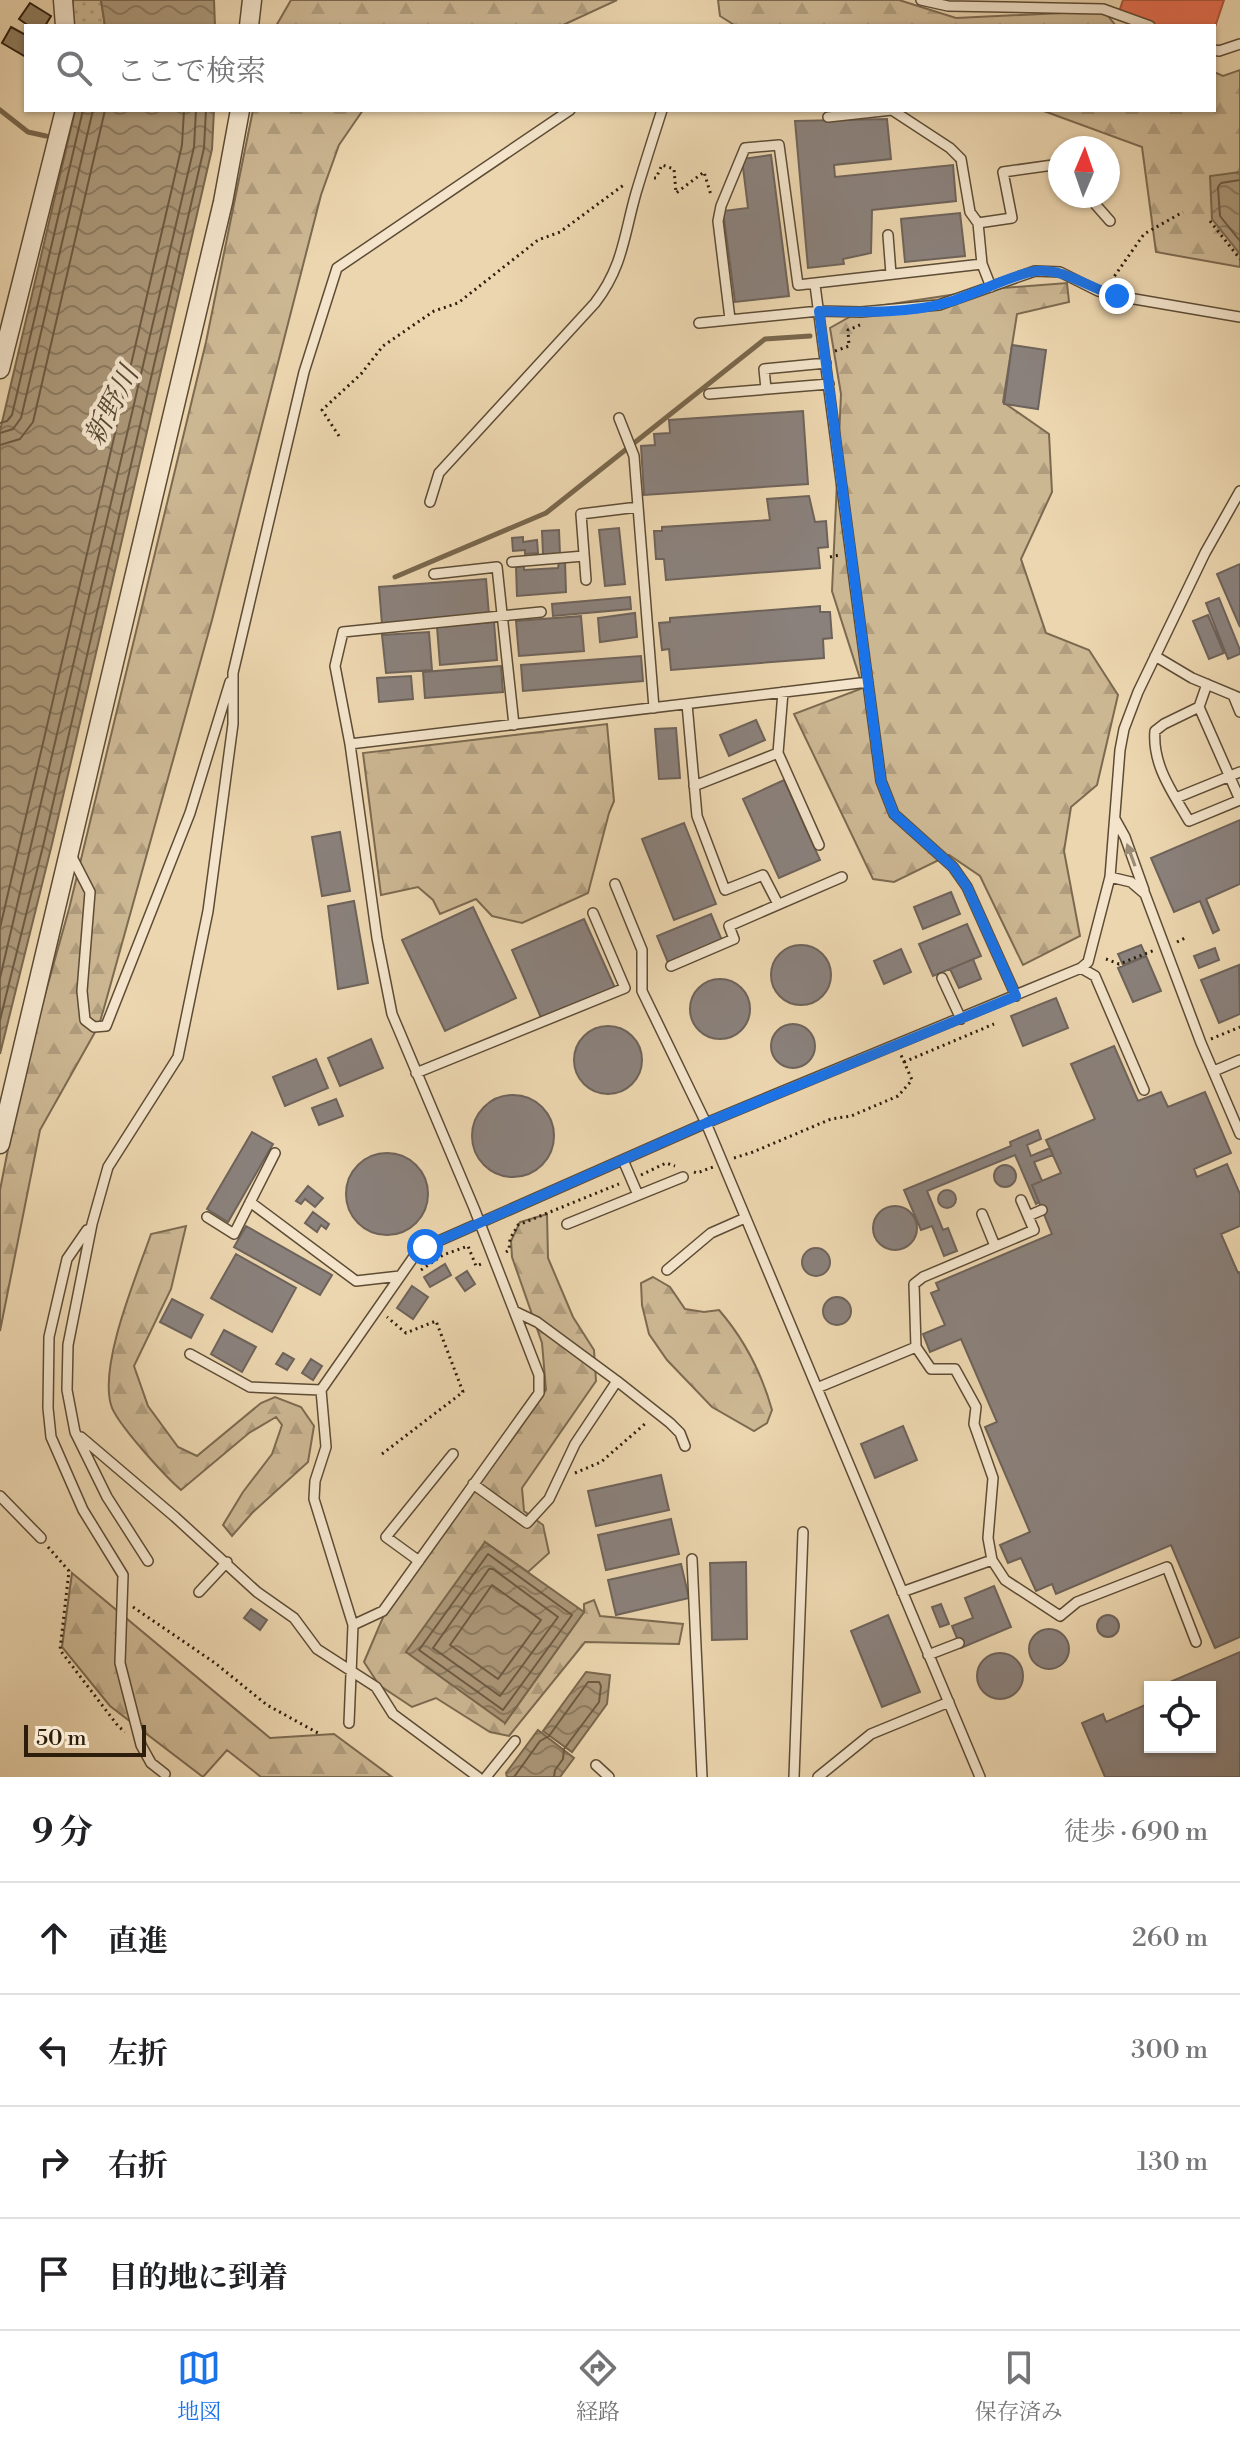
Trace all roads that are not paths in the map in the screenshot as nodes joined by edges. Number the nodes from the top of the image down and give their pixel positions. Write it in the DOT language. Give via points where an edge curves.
graph roads {
  1 [pos="63,0"];
  2 [pos="252,0"];
  3 [pos="921,0"];
  4 [pos="65,24"];
  5 [pos="249,24"];
  6 [pos="1144,24"];
  7 [pos="1240,44"];
  8 [pos="1216,50"];
  9 [pos="64,112"];
  10 [pos="240,112"];
  11 [pos="567,112"];
  12 [pos="661,112"];
  13 [pos="874,112"];
  14 [pos="895,112"];
  15 [pos="828,117"];
  16 [pos="1048,166"];
  17 [pos="1099,208"];
  18 [pos="1110,221"];
  19 [pos="978,223"];
  20 [pos="888,235"];
  21 [pos="982,264"];
  22 [pos="891,274"];
  23 [pos="815,285"];
  24 [pos="991,287"];
  25 [pos="819,311"];
  26 [pos="1240,317"];
  27 [pos="730,319"];
  28 [pos="699,323"];
  29 [pos="826,363"];
  30 [pos="0,369"];
  31 [pos="829,384"];
  32 [pos="766,389"];
  33 [pos="709,394"];
  34 [pos="619,418"];
  35 [pos="1240,492"];
  36 [pos="430,502"];
  37 [pos="638,507"];
  38 [pos="584,556"];
  39 [pos="512,562"];
  40 [pos="434,574"];
  41 [pos="586,580"];
  42 [pos="541,612"];
  43 [pos="502,618"];
  44 [pos="1155,656"];
  45 [pos="233,673"];
  46 [pos="868,682"];
  47 [pos="1207,684"];
  48 [pos="783,692"];
  49 [pos="1237,697"];
  50 [pos="687,704"];
  51 [pos="1199,707"];
  52 [pos="654,708"];
  53 [pos="1240,712"];
  54 [pos="514,725"];
  55 [pos="350,744"];
  56 [pos="778,753"];
  57 [pos="1240,772"];
  58 [pos="1229,776"];
  59 [pos="694,786"];
  60 [pos="1176,798"];
  61 [pos="1240,800"];
  62 [pos="1115,818"];
  63 [pos="819,845"];
  64 [pos="69,850"];
  65 [pos="842,877"];
  66 [pos="1110,877"];
  67 [pos="615,884"];
  68 [pos="1145,894"];
  69 [pos="778,904"];
  70 [pos="593,913"];
  71 [pos="671,966"];
  72 [pos="1081,968"];
  73 [pos="942,978"];
  74 [pos="1016,996"];
  75 [pos="961,1019"];
  76 [pos="1240,1060"];
  77 [pos="1214,1071"];
  78 [pos="416,1073"];
  79 [pos="1144,1090"];
  80 [pos="706,1123"];
  81 [pos="1240,1134"];
  82 [pos="0,1144"];
  83 [pos="275,1153"];
  84 [pos="623,1160"];
  85 [pos="683,1177"];
  86 [pos="638,1195"];
  87 [pos="1021,1200"];
  88 [pos="250,1202"];
  89 [pos="1042,1210"];
  90 [pos="982,1214"];
  91 [pos="1028,1216"];
  92 [pos="207,1217"];
  93 [pos="745,1218"];
  94 [pos="92,1224"];
  95 [pos="480,1224"];
  96 [pos="567,1224"];
  97 [pos="995,1246"];
  98 [pos="667,1270"];
  99 [pos="400,1276"];
  100 [pos="514,1311"];
  101 [pos="916,1347"];
  102 [pos="190,1354"];
  103 [pos="617,1381"];
  104 [pos="817,1388"];
  105 [pos="321,1390"];
  106 [pos="75,1432"];
  107 [pos="685,1446"];
  108 [pos="453,1454"];
  109 [pos="473,1484"];
  110 [pos="0,1496"];
  111 [pos="803,1532"];
  112 [pos="41,1538"];
  113 [pos="692,1559"];
  114 [pos="992,1560"];
  115 [pos="148,1561"];
  116 [pos="419,1561"];
  117 [pos="227,1562"];
  118 [pos="199,1592"];
  119 [pos="902,1592"];
  120 [pos="353,1625"];
  121 [pos="1196,1642"];
  122 [pos="959,1643"];
  123 [pos="928,1655"];
  124 [pos="353,1675"];
  125 [pos="949,1702"];
  126 [pos="349,1723"];
  127 [pos="515,1741"];
  128 [pos="596,1765"];
  129 [pos="165,1774"];
  130 [pos="478,1777"];
  131 [pos="486,1777"];
  132 [pos="609,1777"];
  133 [pos="702,1777"];
  134 [pos="794,1777"];
  135 [pos="818,1777"];
  136 [pos="980,1777"];
  1 -- 4 [label="street"];
  2 -- 5 [label="street"];
  3 -- 6 [label="lane" via="948,6 1103,9"];
  7 -- 8 [label="lane"];
  9 -- 30 [label="street"];
  10 -- 64 [label="street" via="220,217"];
  11 -- 45 [label="lane" via="337,268 304,372"];
  12 -- 36 [label="lane" via="610,284 439,473"];
  13 -- 15 [label="lane"];
  14 -- 19 [label="lane" via="961,159 970,212"];
  16 -- 19 [label="lane" via="1003,172 1012,218"];
  17 -- 18 [label="lane"];
  19 -- 21 [label="lane"];
  20 -- 22 [label="lane"];
  21 -- 22 [label="lane"];
  21 -- 24 [label="lane"];
  22 -- 23 [label="lane"];
  23 -- 25 [label="lane"];
  23 -- 27 [label="lane" via="798,285 779,145 745,148 718,221"];
  24 -- 25 [label="lane" via="939,305"];
  24 -- 26 [label="lane" via="1035,271 1060,272 1117,296"];
  25 -- 27 [label="lane"];
  25 -- 29 [label="lane"];
  27 -- 28 [label="lane"];
  29 -- 31 [label="lane"];
  29 -- 32 [label="lane" via="764,369"];
  31 -- 32 [label="lane"];
  31 -- 46 [label="lane"];
  32 -- 33 [label="lane"];
  34 -- 37 [label="lane" via="634,456"];
  35 -- 44 [label="lane"];
  37 -- 38 [label="lane" via="581,514"];
  37 -- 52 [label="lane"];
  38 -- 39 [label="lane"];
  38 -- 41 [label="lane"];
  40 -- 43 [label="lane" via="497,567"];
  42 -- 43 [label="lane"];
  43 -- 54 [label="lane"];
  43 -- 55 [label="lane" via="343,632 335,666"];
  44 -- 47 [label="lane"];
  44 -- 62 [label="lane" via="1124,729"];
  45 -- 64 [label="lane" via="190,813 106,1026 94,1027 85,1020 82,991 90,892"];
  45 -- 94 [label="lane" via="233,724 208,911 178,1057 108,1167"];
  46 -- 48 [label="lane"];
  46 -- 74 [label="lane" via="881,781 894,814 953,867 967,887"];
  47 -- 49 [label="lane"];
  47 -- 51 [label="lane"];
  48 -- 50 [label="lane"];
  48 -- 56 [label="lane"];
  49 -- 53 [label="lane"];
  50 -- 52 [label="lane"];
  50 -- 59 [label="lane"];
  51 -- 58 [label="lane"];
  51 -- 60 [label="lane" via="1155,731 1153,748"];
  52 -- 54 [label="lane"];
  54 -- 55 [label="lane"];
  55 -- 78 [label="lane" via="392,1014"];
  56 -- 59 [label="lane"];
  56 -- 63 [label="lane"];
  57 -- 58 [label="lane"];
  58 -- 60 [label="lane"];
  58 -- 61 [label="lane"];
  59 -- 69 [label="lane" via="697,816 725,890 763,875"];
  60 -- 61 [label="lane" via="1189,821"];
  62 -- 66 [label="lane"];
  68 -- 62 [label="lane, one-way"];
  64 -- 82 [label="street"];
  65 -- 69 [label="lane"];
  66 -- 68 [label="lane" via="1131,882"];
  66 -- 72 [label="lane" via="1092,952"];
  67 -- 80 [label="lane" via="642,950 642,991"];
  68 -- 77 [label="lane"];
  69 -- 71 [label="lane" via="729,926 734,939"];
  70 -- 78 [label="lane" via="625,988"];
  72 -- 74 [label="lane"];
  72 -- 79 [label="lane" via="1095,976"];
  73 -- 75 [label="lane"];
  74 -- 75 [label="lane"];
  75 -- 80 [label="lane"];
  76 -- 77 [label="lane"];
  77 -- 81 [label="lane"];
  78 -- 95 [label="lane"];
  80 -- 84 [label="lane"];
  80 -- 93 [label="lane"];
  83 -- 88 [label="lane"];
  84 -- 86 [label="lane"];
  84 -- 95 [label="lane"];
  85 -- 86 [label="lane"];
  86 -- 96 [label="lane"];
  87 -- 91 [label="lane"];
  88 -- 92 [label="lane" via="234,1234"];
  88 -- 99 [label="lane" via="356,1281"];
  89 -- 91 [label="lane"];
  90 -- 97 [label="lane"];
  91 -- 97 [label="lane" via="1034,1230"];
  93 -- 98 [label="lane" via="711,1233"];
  93 -- 104 [label="lane"];
  94 -- 106 [label="lane" via="68,1345 67,1390"];
  94 -- 129 [label="lane" via="67,1259 49,1337 49,1422 83,1510 123,1575 120,1663 141,1745"];
  95 -- 99 [label="lane" via="425,1247"];
  95 -- 100 [label="lane"];
  97 -- 101 [label="lane" via="914,1284"];
  99 -- 105 [label="lane"];
  100 -- 103 [label="lane"];
  100 -- 109 [label="lane" via="539,1375 539,1393"];
  101 -- 104 [label="lane"];
  101 -- 114 [label="lane" via="931,1369 955,1369 976,1407 974,1424 993,1478 988,1538"];
  102 -- 105 [label="lane" via="250,1387"];
  103 -- 107 [label="lane" via="670,1423"];
  103 -- 109 [label="lane" via="575,1444 549,1499 527,1523"];
  104 -- 119 [label="lane"];
  105 -- 120 [label="lane" via="326,1447 314,1499"];
  106 -- 115 [label="lane" via="107,1497"];
  106 -- 117 [label="lane"];
  108 -- 116 [label="lane" via="386,1537"];
  109 -- 116 [label="lane"];
  110 -- 112 [label="lane"];
  111 -- 134 [label="lane"];
  113 -- 133 [label="lane"];
  114 -- 119 [label="lane"];
  114 -- 121 [label="lane" via="1005,1580 1060,1616 1077,1602 1167,1567"];
  116 -- 120 [label="lane" via="383,1611"];
  117 -- 118 [label="lane"];
  117 -- 124 [label="lane" via="294,1618 317,1649"];
  119 -- 123 [label="lane"];
  120 -- 124 [label="lane"];
  122 -- 123 [label="lane"];
  123 -- 125 [label="lane"];
  124 -- 126 [label="lane"];
  124 -- 130 [label="lane" via="376,1687 393,1714"];
  125 -- 135 [label="lane" via="871,1734"];
  125 -- 136 [label="lane"];
  127 -- 131 [label="lane"];
  128 -- 132 [label="lane"];
}
